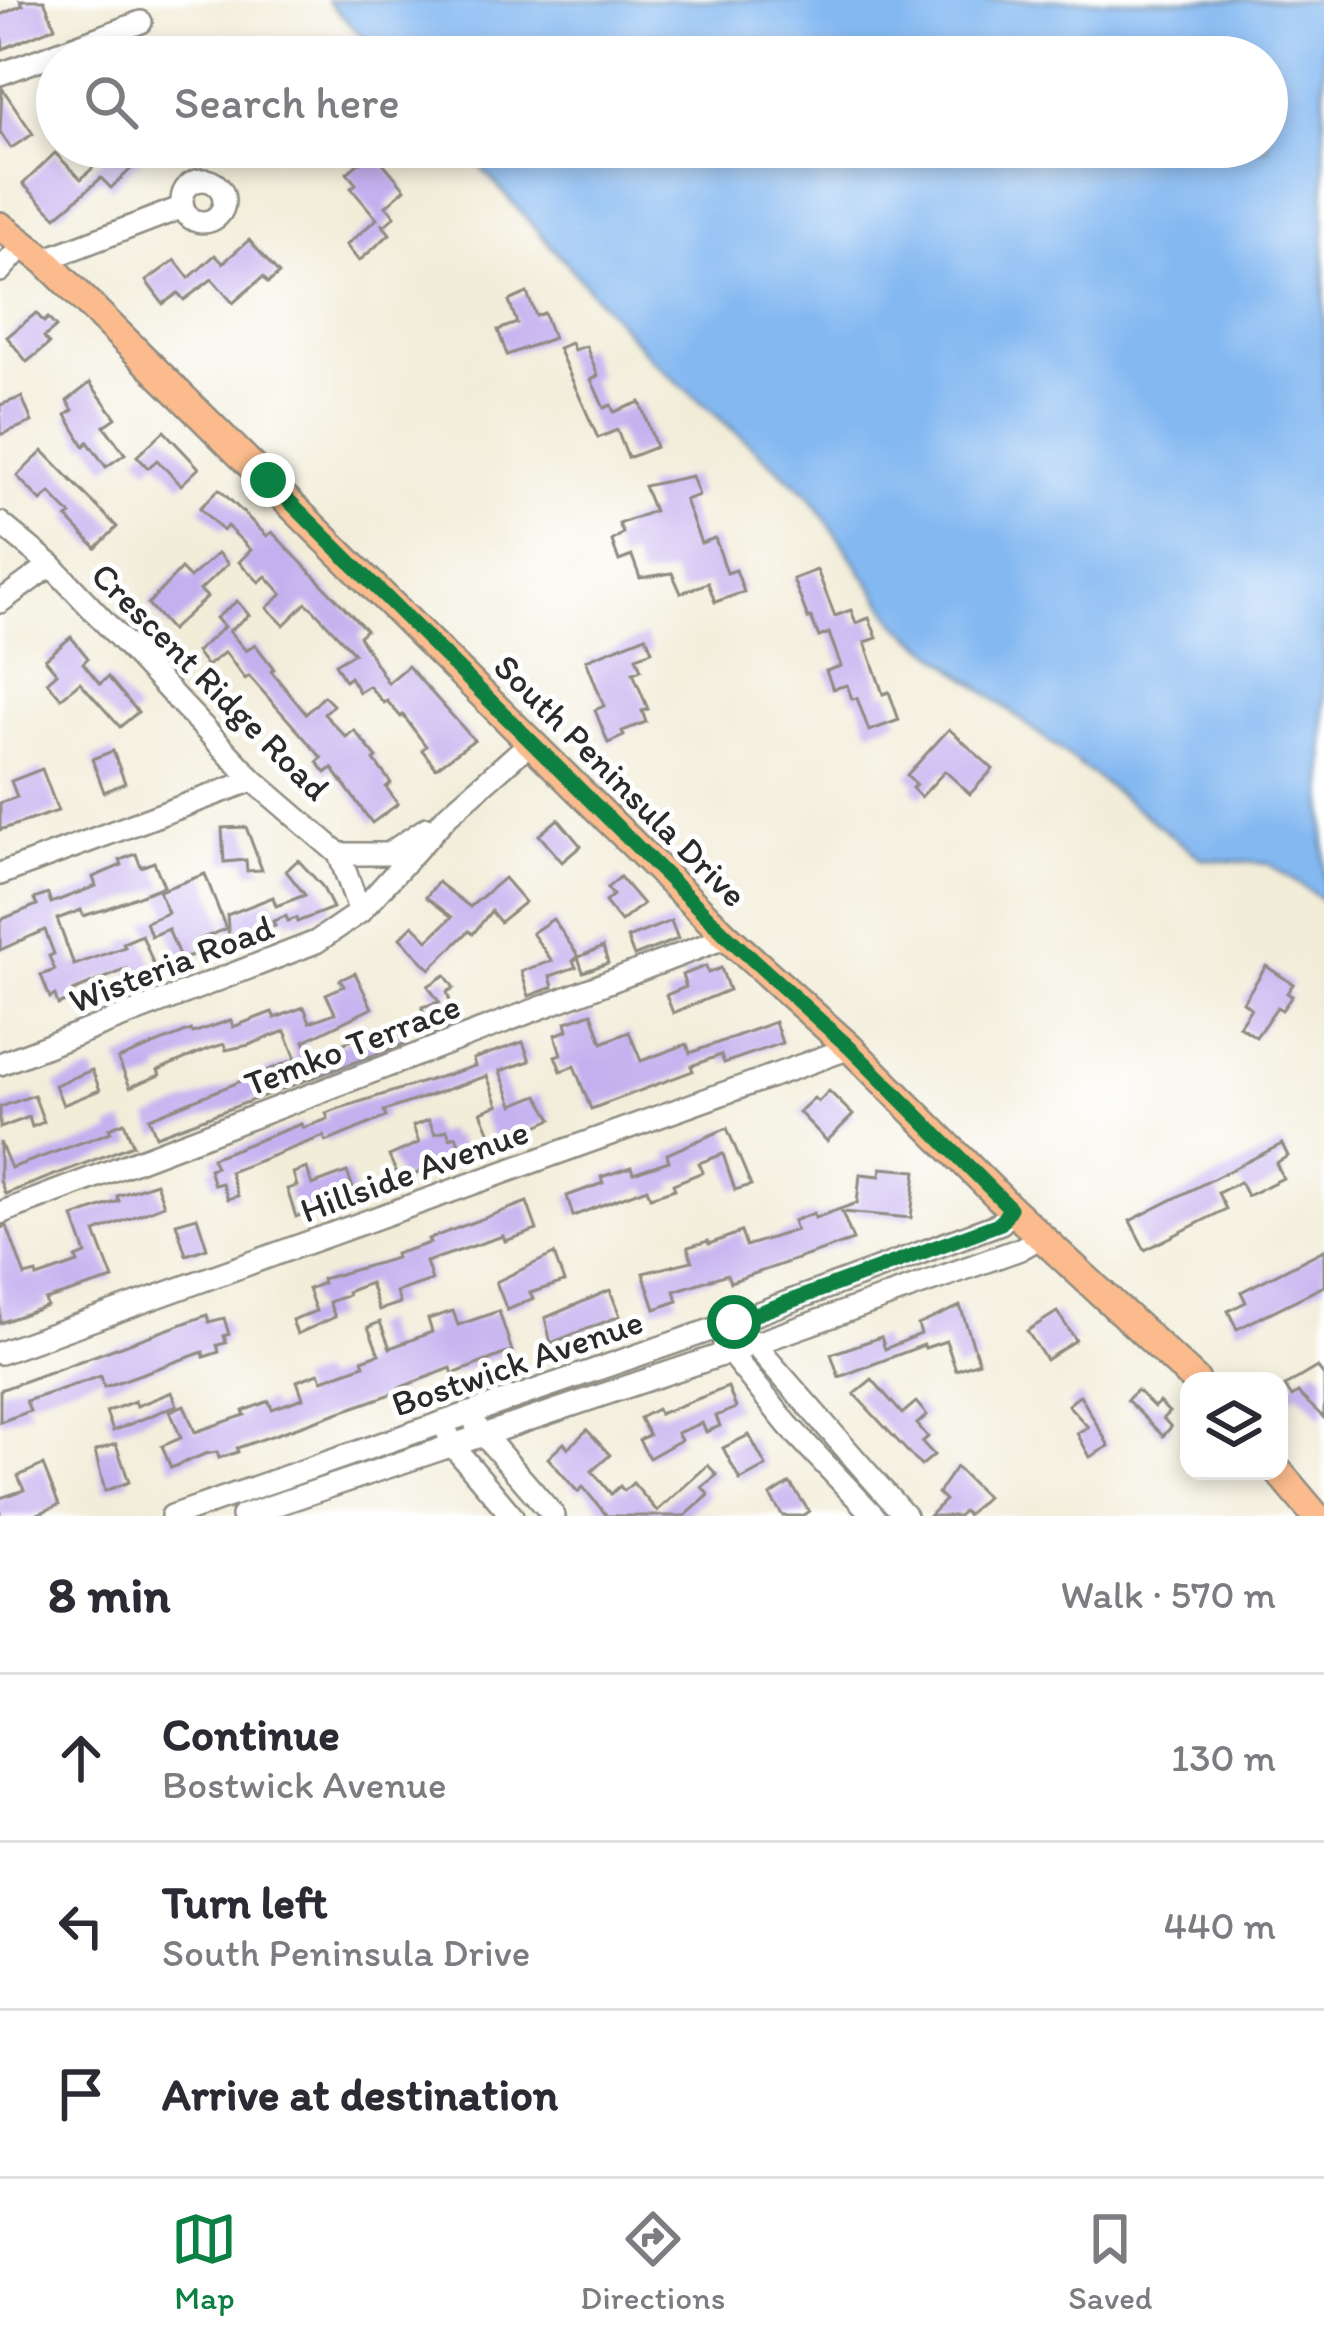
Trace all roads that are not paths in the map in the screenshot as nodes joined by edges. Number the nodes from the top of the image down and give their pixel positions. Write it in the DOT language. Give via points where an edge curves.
graph roads {
  1 [pos="141,22"];
  2 [pos="103,36"];
  3 [pos="36,61"];
  4 [pos="0,74"];
  5 [pos="183,207"];
  6 [pos="0,226"];
  7 [pos="34,253"];
  8 [pos="0,271"];
  9 [pos="0,523"];
  10 [pos="51,566"];
  11 [pos="0,602"];
  12 [pos="532,741"];
  13 [pos="253,780"];
  14 [pos="448,815"];
  15 [pos="339,854"];
  16 [pos="0,874"];
  17 [pos="360,912"];
  18 [pos="728,937"];
  19 [pos="850,1048"];
  20 [pos="0,1064"];
  21 [pos="1010,1208"];
  22 [pos="0,1213"];
  23 [pos="1041,1237"];
  24 [pos="724,1326"];
  25 [pos="754,1344"];
  26 [pos="729,1352"];
  27 [pos="0,1353"];
  28 [pos="1186,1372"];
  29 [pos="470,1413"];
  30 [pos="444,1422"];
  31 [pos="481,1436"];
  32 [pos="453,1446"];
  33 [pos="873,1480"];
  34 [pos="1286,1480"];
  35 [pos="855,1496"];
  36 [pos="204,1511"];
  37 [pos="172,1516"];
  38 [pos="242,1516"];
  39 [pos="512,1516"];
  40 [pos="554,1516"];
  41 [pos="874,1516"];
  42 [pos="905,1516"];
  43 [pos="1316,1516"];
  1 -- 2 [label="street"];
  3 -- 4 [label="street"];
  5 -- 7 [label="street"];
  6 -- 7 [label="main road, South Peninsula Drive"];
  7 -- 8 [label="street"];
  7 -- 12 [label="main road, South Peninsula Drive"];
  9 -- 10 [label="street, Crescent Ridge Road"];
  10 -- 11 [label="street"];
  10 -- 13 [label="street, Crescent Ridge Road"];
  12 -- 14 [label="street"];
  12 -- 18 [label="main road, South Peninsula Drive"];
  13 -- 15 [label="street, Crescent Ridge Road"];
  13 -- 16 [label="street"];
  14 -- 15 [label="street" via="388,854"];
  14 -- 17 [label="street, Wisteria Road"];
  15 -- 17 [label="street"];
  17 -- 20 [label="street, Wisteria Road" via="316,942"];
  18 -- 19 [label="main road, South Peninsula Drive"];
  18 -- 22 [label="street, Temko Terrace"];
  19 -- 21 [label="main road, South Peninsula Drive"];
  19 -- 27 [label="street, Hillside Avenue"];
  21 -- 23 [label="main road, South Peninsula Drive"];
  21 -- 24 [label="street, Bostwick Avenue" via="1001,1223"];
  23 -- 25 [label="street, Bostwick Avenue"];
  23 -- 28 [label="main road, South Peninsula Drive"];
  24 -- 25 [label="street"];
  24 -- 26 [label="street"];
  24 -- 29 [label="street, Bostwick Avenue"];
  25 -- 26 [label="street, Bostwick Avenue"];
  25 -- 33 [label="street"];
  26 -- 31 [label="street, Bostwick Avenue"];
  26 -- 35 [label="street"];
  29 -- 30 [label="street, Bostwick Avenue"];
  29 -- 31 [label="street"];
  30 -- 32 [label="street"];
  30 -- 36 [label="street, Bostwick Avenue"];
  31 -- 32 [label="street, Bostwick Avenue"];
  31 -- 40 [label="street"];
  32 -- 38 [label="street, Bostwick Avenue"];
  32 -- 39 [label="street"];
  33 -- 35 [label="street"];
  33 -- 42 [label="street"];
  34 -- 43 [label="main road"];
  35 -- 41 [label="street"];
  36 -- 37 [label="street, Bostwick Avenue"];
}
